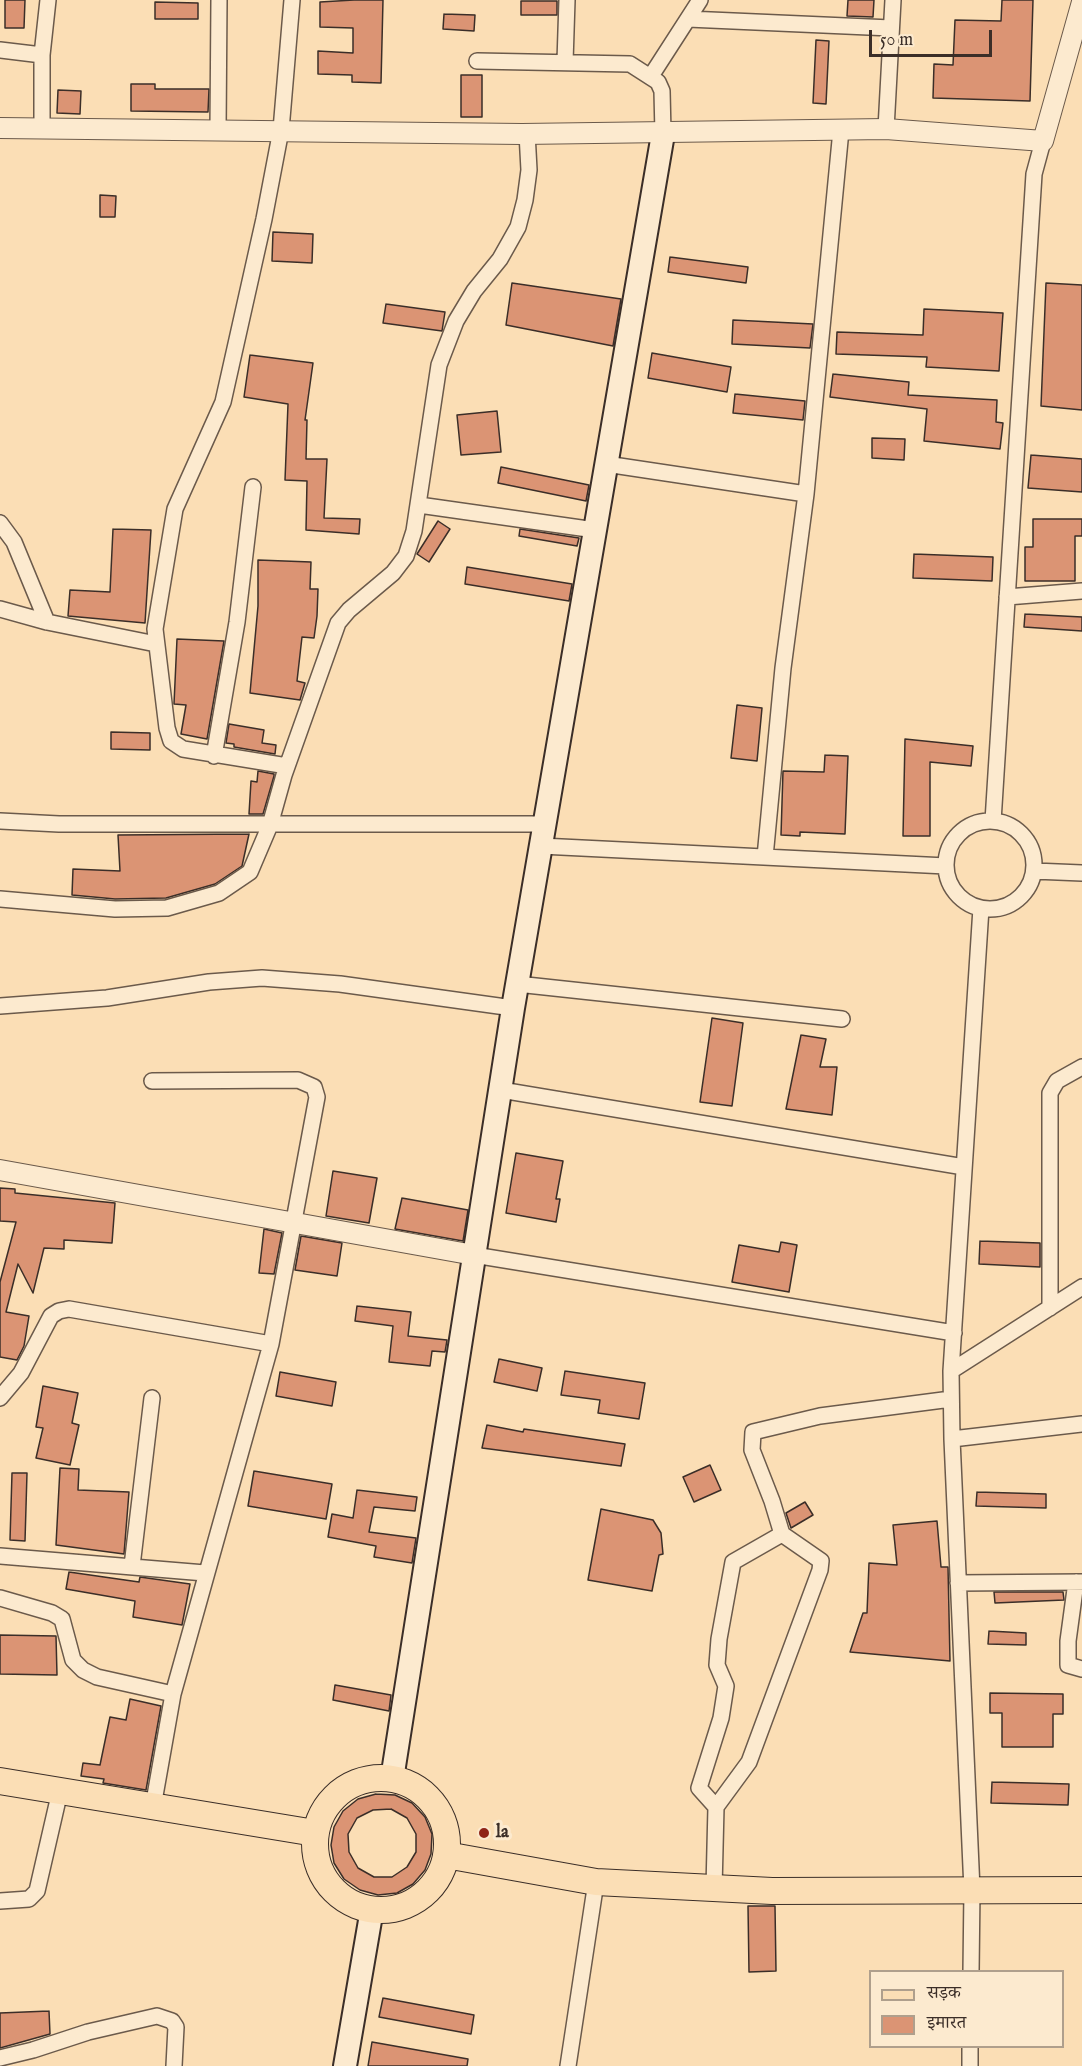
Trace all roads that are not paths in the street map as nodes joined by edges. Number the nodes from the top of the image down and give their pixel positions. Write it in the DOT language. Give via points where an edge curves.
graph roads {
  1 [pos="48,0"];
  2 [pos="219,0"];
  3 [pos="292,0"];
  4 [pos="567,0"];
  5 [pos="700,0"];
  6 [pos="893,0"];
  7 [pos="1082,2"];
  8 [pos="688,19"];
  9 [pos="891,28"];
  10 [pos="0,50"];
  11 [pos="42,56"];
  12 [pos="477,62"];
  13 [pos="565,62"];
  14 [pos="651,76"];
  15 [pos="0,128"];
  16 [pos="42,128"];
  17 [pos="886,129"];
  18 [pos="218,130"];
  19 [pos="281,130"];
  20 [pos="841,130"];
  21 [pos="527,133"];
  22 [pos="663,134"];
  23 [pos="1042,141"];
  24 [pos="606,464"];
  25 [pos="253,488"];
  26 [pos="806,494"];
  27 [pos="419,505"];
  28 [pos="0,523"];
  29 [pos="595,530"];
  30 [pos="1082,591"];
  31 [pos="1007,597"];
  32 [pos="0,609"];
  33 [pos="47,622"];
  34 [pos="156,644"];
  35 [pos="214,756"];
  36 [pos="287,766"];
  37 [pos="0,821"];
  38 [pos="993,821"];
  39 [pos="270,825"];
  40 [pos="543,835"];
  41 [pos="765,857"];
  42 [pos="946,866"];
  43 [pos="1034,871"];
  44 [pos="1082,873"];
  45 [pos="0,899"];
  46 [pos="981,908"];
  47 [pos="517,984"];
  48 [pos="0,1006"];
  49 [pos="513,1008"];
  50 [pos="842,1019"];
  51 [pos="1082,1067"];
  52 [pos="152,1081"];
  53 [pos="501,1090"];
  54 [pos="964,1167"];
  55 [pos="0,1170"];
  56 [pos="295,1223"];
  57 [pos="474,1255"];
  58 [pos="1082,1287"];
  59 [pos="1050,1308"];
  60 [pos="954,1333"];
  61 [pos="271,1344"];
  62 [pos="951,1371"];
  63 [pos="3,1391"];
  64 [pos="152,1398"];
  65 [pos="951,1399"];
  66 [pos="1082,1424"];
  67 [pos="952,1439"];
  68 [pos="782,1534"];
  69 [pos="0,1556"];
  70 [pos="132,1566"];
  71 [pos="205,1574"];
  72 [pos="1079,1582"];
  73 [pos="958,1583"];
  74 [pos="0,1598"];
  75 [pos="1082,1669"];
  76 [pos="173,1695"];
  77 [pos="392,1779"];
  78 [pos="0,1781"];
  79 [pos="60,1791"];
  80 [pos="153,1807"];
  81 [pos="716,1807"];
  82 [pos="315,1833"];
  83 [pos="446,1855"];
  84 [pos="596,1882"];
  85 [pos="714,1888"];
  86 [pos="972,1890"];
  87 [pos="1082,1890"];
  88 [pos="0,1901"];
  89 [pos="372,1909"];
  90 [pos="971,1970"];
  91 [pos="970,2048"];
  92 [pos="0,2058"];
  93 [pos="174,2066"];
  94 [pos="345,2066"];
  95 [pos="568,2066"];
  96 [pos="970,2066"];
  1 -- 11 [label="street"];
  2 -- 18 [label="street"];
  3 -- 19 [label="street"];
  4 -- 13 [label="street"];
  5 -- 8 [label="street"];
  6 -- 9 [label="street"];
  7 -- 23 [label="street"];
  8 -- 9 [label="street"];
  8 -- 14 [label="street"];
  9 -- 17 [label="street"];
  10 -- 11 [label="street"];
  11 -- 16 [label="street"];
  12 -- 13 [label="street"];
  13 -- 14 [label="street" via="630,64"];
  14 -- 22 [label="street" via="662,91"];
  15 -- 16 [label="street"];
  16 -- 18 [label="street"];
  17 -- 20 [label="street"];
  17 -- 23 [label="street"];
  18 -- 19 [label="street"];
  19 -- 21 [label="street"];
  19 -- 34 [label="street" via="223,402 175,509 155,629"];
  20 -- 22 [label="street"];
  20 -- 26 [label="street"];
  21 -- 22 [label="street"];
  21 -- 27 [label="street" via="529,170 518,227 456,321 439,365"];
  22 -- 24 [label="main road"];
  23 -- 31 [label="street" via="1034,174"];
  24 -- 26 [label="street"];
  24 -- 29 [label="main road"];
  25 -- 35 [label="street" via="237,622"];
  26 -- 41 [label="street" via="783,668"];
  27 -- 29 [label="street"];
  27 -- 36 [label="street" via="406,556 338,623"];
  28 -- 33 [label="street" via="14,542"];
  29 -- 40 [label="main road"];
  30 -- 31 [label="street"];
  31 -- 38 [label="street"];
  32 -- 33 [label="street"];
  33 -- 34 [label="street"];
  34 -- 35 [label="street" via="171,741 183,749"];
  35 -- 36 [label="street"];
  36 -- 39 [label="street"];
  37 -- 39 [label="street"];
  38 -- 42 [label="street" via="965,828 948,852"];
  38 -- 43 [label="street" via="1020,832 1031,850"];
  39 -- 40 [label="street"];
  39 -- 45 [label="street" via="250,872 219,893 192,903 144,910"];
  40 -- 41 [label="street"];
  40 -- 47 [label="main road"];
  41 -- 42 [label="street"];
  42 -- 46 [label="street" via="956,893"];
  43 -- 44 [label="street"];
  43 -- 46 [label="street" via="1030,884 1015,900 995,908"];
  46 -- 54 [label="street"];
  47 -- 49 [label="main road"];
  47 -- 50 [label="street"];
  48 -- 49 [label="street" via="107,998 262,978 340,984"];
  49 -- 53 [label="main road"];
  51 -- 59 [label="street" via="1057,1081 1050,1093"];
  52 -- 56 [label="street" via="298,1080 314,1087 315,1115"];
  53 -- 54 [label="street"];
  53 -- 57 [label="main road"];
  54 -- 60 [label="street"];
  55 -- 56 [label="street"];
  56 -- 57 [label="street"];
  56 -- 61 [label="street"];
  57 -- 60 [label="street"];
  57 -- 77 [label="main road"];
  58 -- 59 [label="street"];
  59 -- 62 [label="street"];
  60 -- 62 [label="street"];
  61 -- 63 [label="street" via="69,1309 51,1316 21,1373"];
  61 -- 71 [label="street"];
  62 -- 65 [label="street"];
  64 -- 70 [label="street"];
  65 -- 67 [label="street"];
  65 -- 68 [label="street" via="820,1416 753,1432 752,1450"];
  66 -- 67 [label="street"];
  67 -- 73 [label="street"];
  68 -- 81 [label="street" via="733,1562 717,1665 726,1686 721,1718 699,1788"];
  68 -- 81 [label="street" via="821,1561 820,1570 749,1761"];
  69 -- 70 [label="street"];
  70 -- 71 [label="street"];
  71 -- 76 [label="street"];
  72 -- 73 [label="street"];
  72 -- 75 [label="street" via="1068,1641 1068,1665"];
  73 -- 86 [label="street"];
  74 -- 76 [label="street" via="62,1619 73,1660 82,1670"];
  76 -- 80 [label="street"];
  77 -- 82 [label="main road" via="371,1778 351,1784 334,1796"];
  77 -- 83 [label="main road" via="412,1785 429,1798 441,1815 447,1834"];
  78 -- 79 [label="main road"];
  79 -- 80 [label="main road"];
  79 -- 88 [label="street" via="37,1891 29,1899"];
  80 -- 82 [label="main road"];
  81 -- 85 [label="street"];
  82 -- 89 [label="main road" via="315,1854 321,1874 351,1904"];
  83 -- 84 [label="main road"];
  83 -- 89 [label="main road" via="440,1874 428,1891 412,1903"];
  84 -- 85 [label="main road"];
  84 -- 95 [label="street"];
  85 -- 86 [label="main road"];
  86 -- 87 [label="main road"];
  86 -- 90 [label="street"];
  89 -- 94 [label="main road"];
  91 -- 96 [label="street"];
  92 -- 93 [label="street" via="88,2031 157,2016 172,2021 176,2027"];
}
